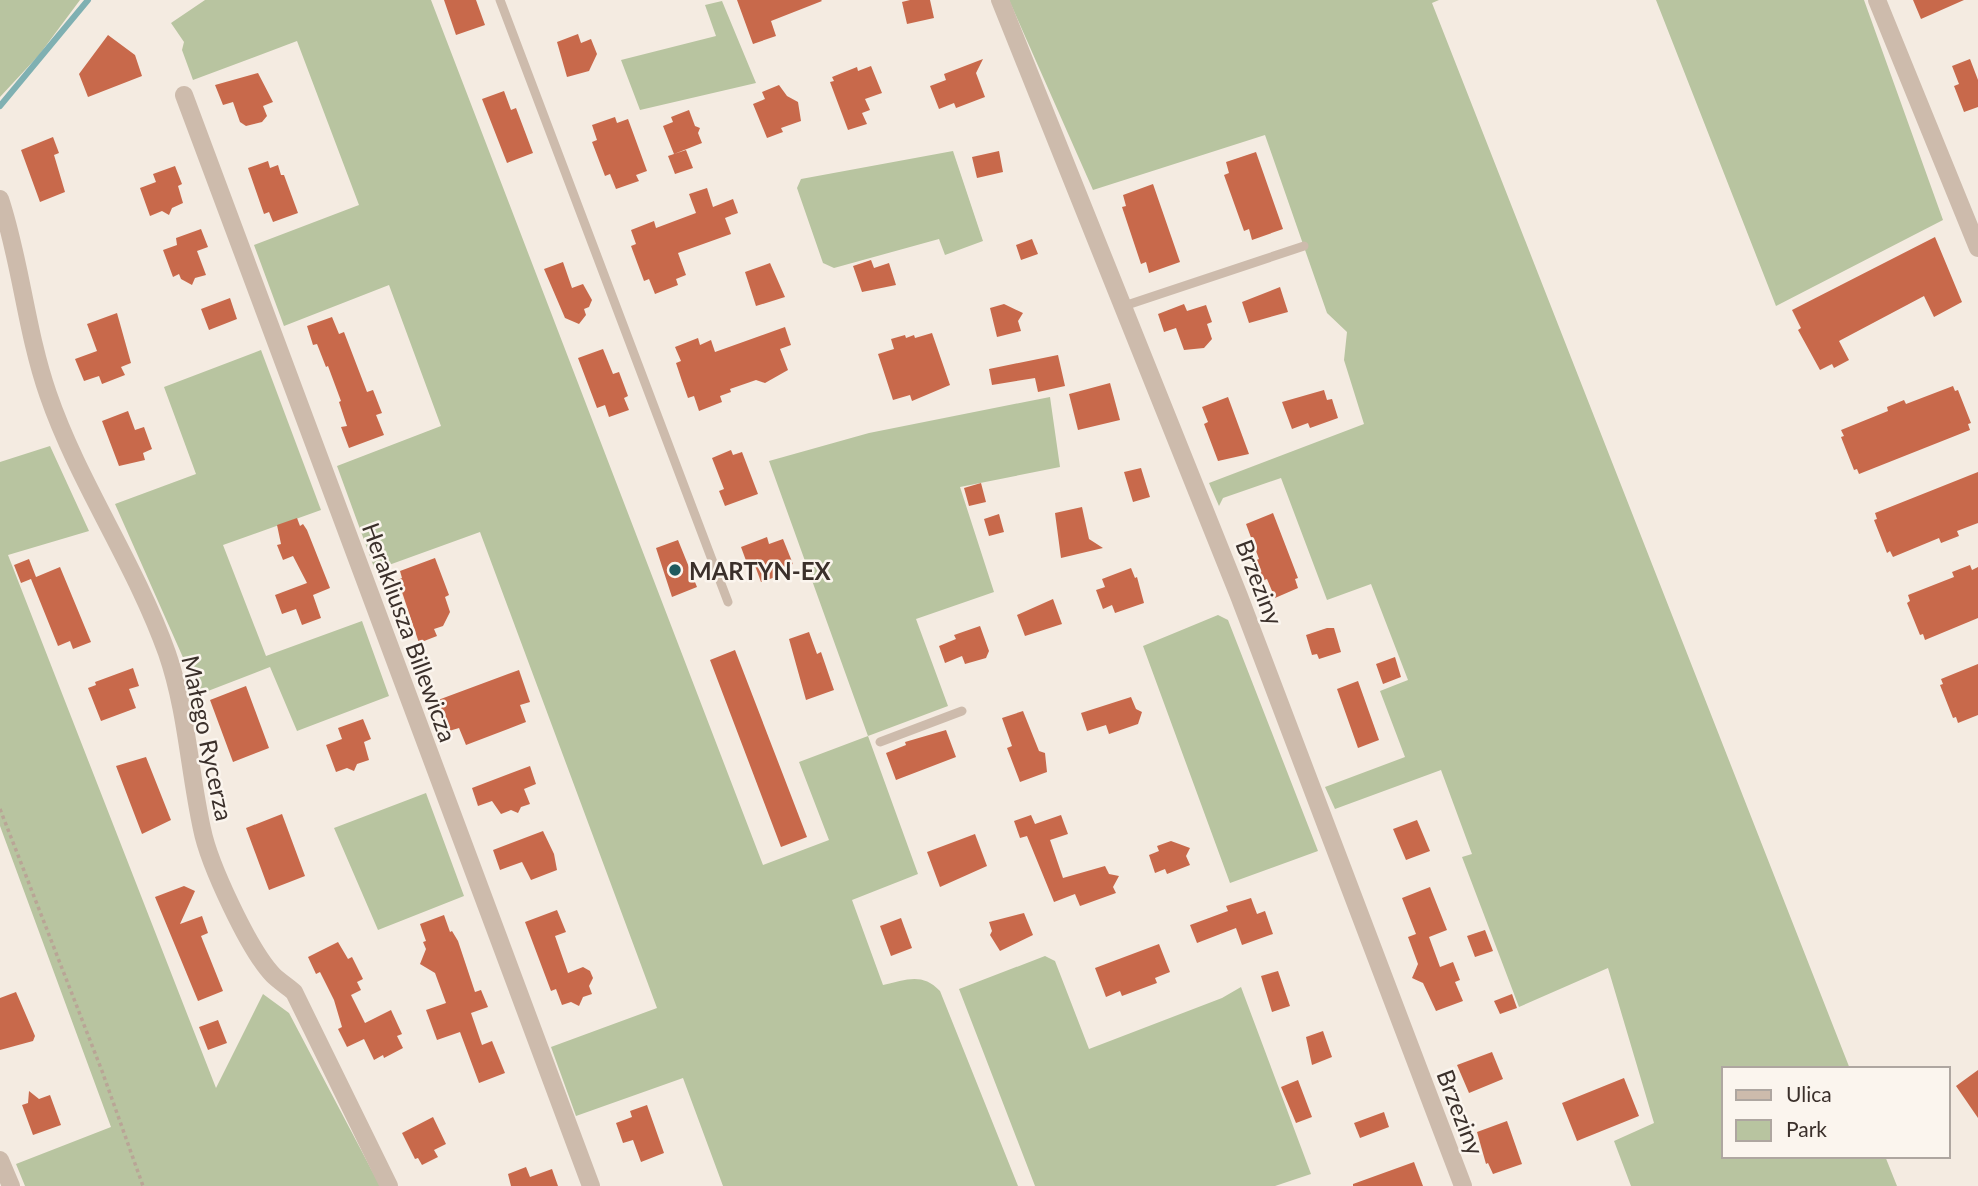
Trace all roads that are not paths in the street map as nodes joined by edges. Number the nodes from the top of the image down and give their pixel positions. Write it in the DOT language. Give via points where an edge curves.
graph roads {
  1 [pos="500,0"];
  2 [pos="1000,0"];
  3 [pos="1877,0"];
  4 [pos="184,95"];
  5 [pos="0,199"];
  6 [pos="1977,244"];
  7 [pos="1304,246"];
  8 [pos="1124,306"];
  9 [pos="729,602"];
  10 [pos="962,711"];
  11 [pos="880,742"];
  12 [pos="0,1160"];
  13 [pos="11,1186"];
  14 [pos="390,1186"];
  15 [pos="591,1186"];
  16 [pos="1463,1186"];
  1 -- 9 [label="lane"];
  2 -- 8 [label="street, Brzeziny"];
  3 -- 6 [label="street"];
  4 -- 15 [label="street, Herakliusza Billewicza"];
  5 -- 14 [label="street, Małego Rycerza" via="47,392 166,652 189,738 202,833 215,867 252,946 273,975 294,992"];
  7 -- 8 [label="lane"];
  8 -- 16 [label="street, Brzeziny"];
  10 -- 11 [label="lane"];
  12 -- 13 [label="street"];
}
